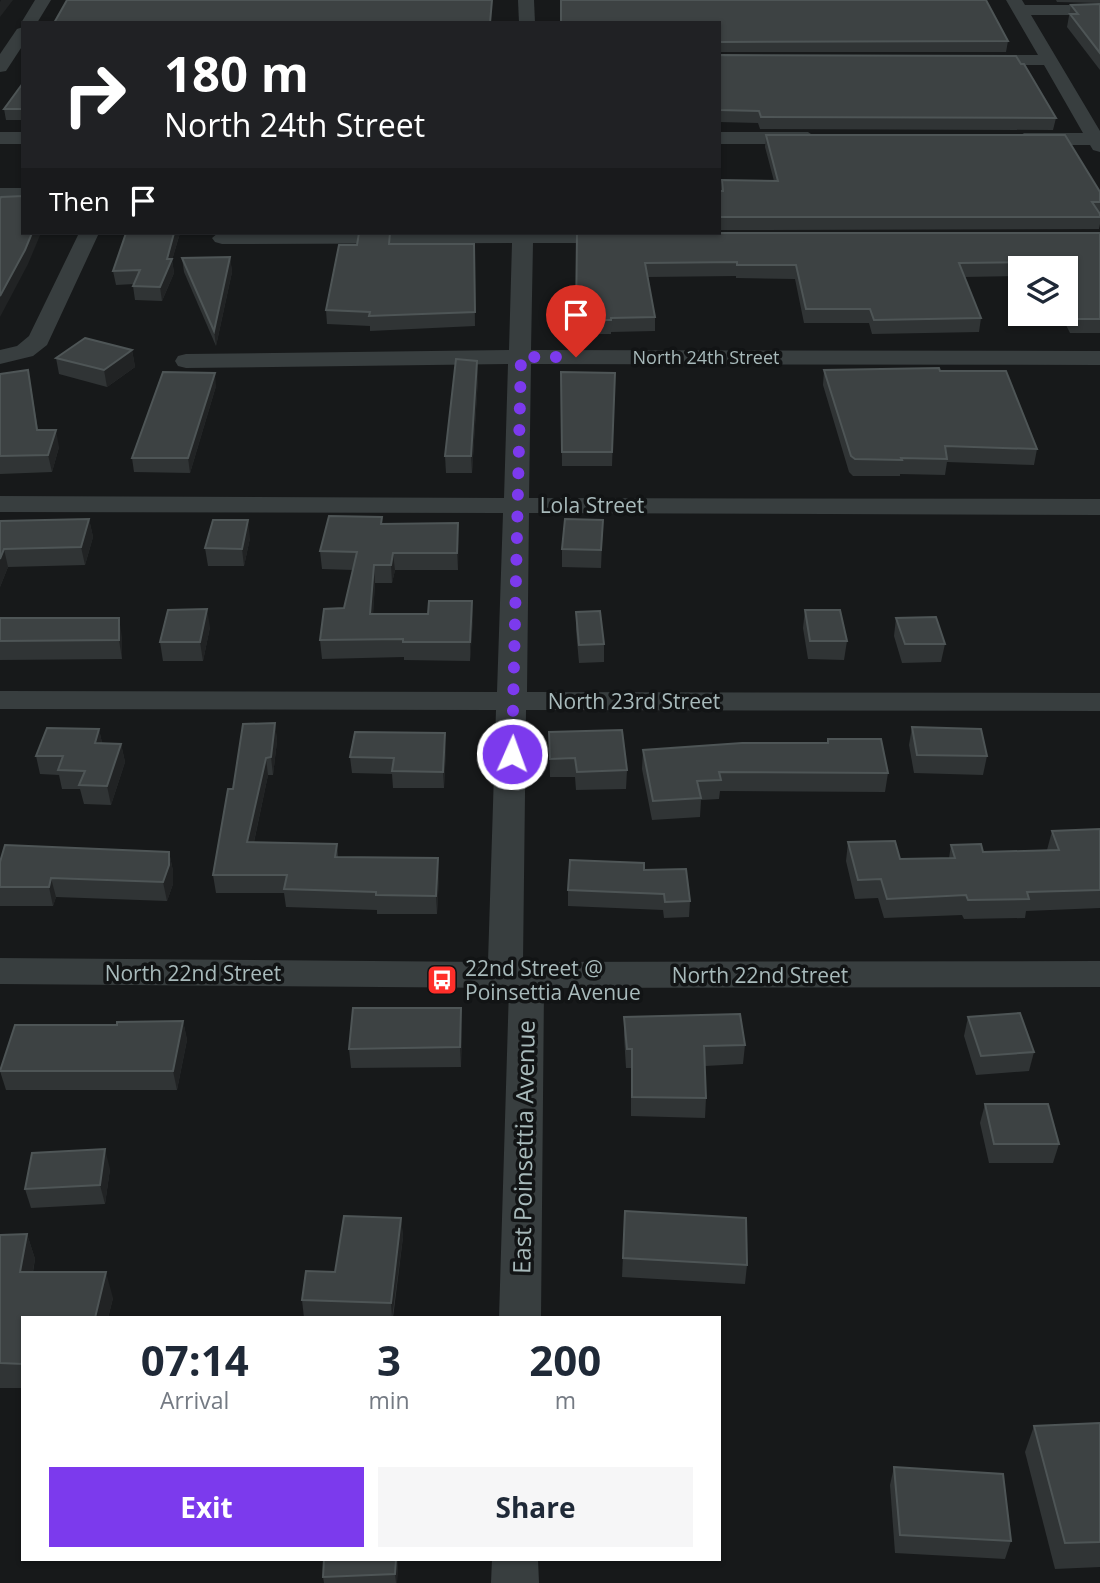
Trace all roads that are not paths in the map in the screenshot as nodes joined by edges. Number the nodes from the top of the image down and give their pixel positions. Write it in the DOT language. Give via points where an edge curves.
graph roads {
  1 [pos="43,0"];
  2 [pos="526,0"];
  3 [pos="1017,5"];
  4 [pos="1100,10"];
  5 [pos="30,21"];
  6 [pos="527,21"];
  7 [pos="21,35"];
  8 [pos="21,60"];
  9 [pos="964,60"];
  10 [pos="1050,60"];
  11 [pos="1,63"];
  12 [pos="0,138"];
  13 [pos="21,138"];
  14 [pos="721,138"];
  15 [pos="830,138"];
  16 [pos="1009,139"];
  17 [pos="1098,141"];
  18 [pos="0,194"];
  19 [pos="21,194"];
  20 [pos="88,235"];
  21 [pos="523,235"];
  22 [pos="633,237"];
  23 [pos="222,238"];
  24 [pos="0,357"];
  25 [pos="521,357"];
  26 [pos="1100,358"];
  27 [pos="186,360"];
  28 [pos="0,505"];
  29 [pos="517,505"];
  30 [pos="1100,507"];
  31 [pos="0,700"];
  32 [pos="513,700"];
  33 [pos="1100,702"];
  34 [pos="0,971"];
  35 [pos="516,975"];
  36 [pos="1098,982"];
  37 [pos="520,1316"];
  38 [pos="515,1561"];
  39 [pos="515,1583"];
  1 -- 5 [label="street"];
  2 -- 6 [label="street"];
  3 -- 4 [label="street"];
  3 -- 10 [label="street"];
  7 -- 11 [label="street"];
  8 -- 11 [label="street"];
  9 -- 10 [label="street"];
  10 -- 17 [label="street"];
  12 -- 13 [label="street"];
  14 -- 15 [label="street"];
  16 -- 17 [label="street"];
  18 -- 19 [label="street"];
  20 -- 24 [label="street" via="39,340 25,351"];
  21 -- 22 [label="street"];
  21 -- 23 [label="street"];
  21 -- 25 [label="street, East Poinsettia Avenue"];
  25 -- 26 [label="street, North 24th Street"];
  25 -- 27 [label="street, North 24th Street"];
  25 -- 29 [label="street, East Poinsettia Avenue"];
  28 -- 29 [label="street, Lola Street"];
  29 -- 30 [label="street, Lola Street"];
  29 -- 32 [label="street, East Poinsettia Avenue"];
  31 -- 32 [label="street, North 23rd Street"];
  32 -- 33 [label="street, North 23rd Street"];
  32 -- 35 [label="street, East Poinsettia Avenue"];
  34 -- 35 [label="street, North 22nd Street"];
  35 -- 36 [label="street, North 22nd Street"];
  35 -- 37 [label="street, East Poinsettia Avenue"];
  38 -- 39 [label="street"];
}
